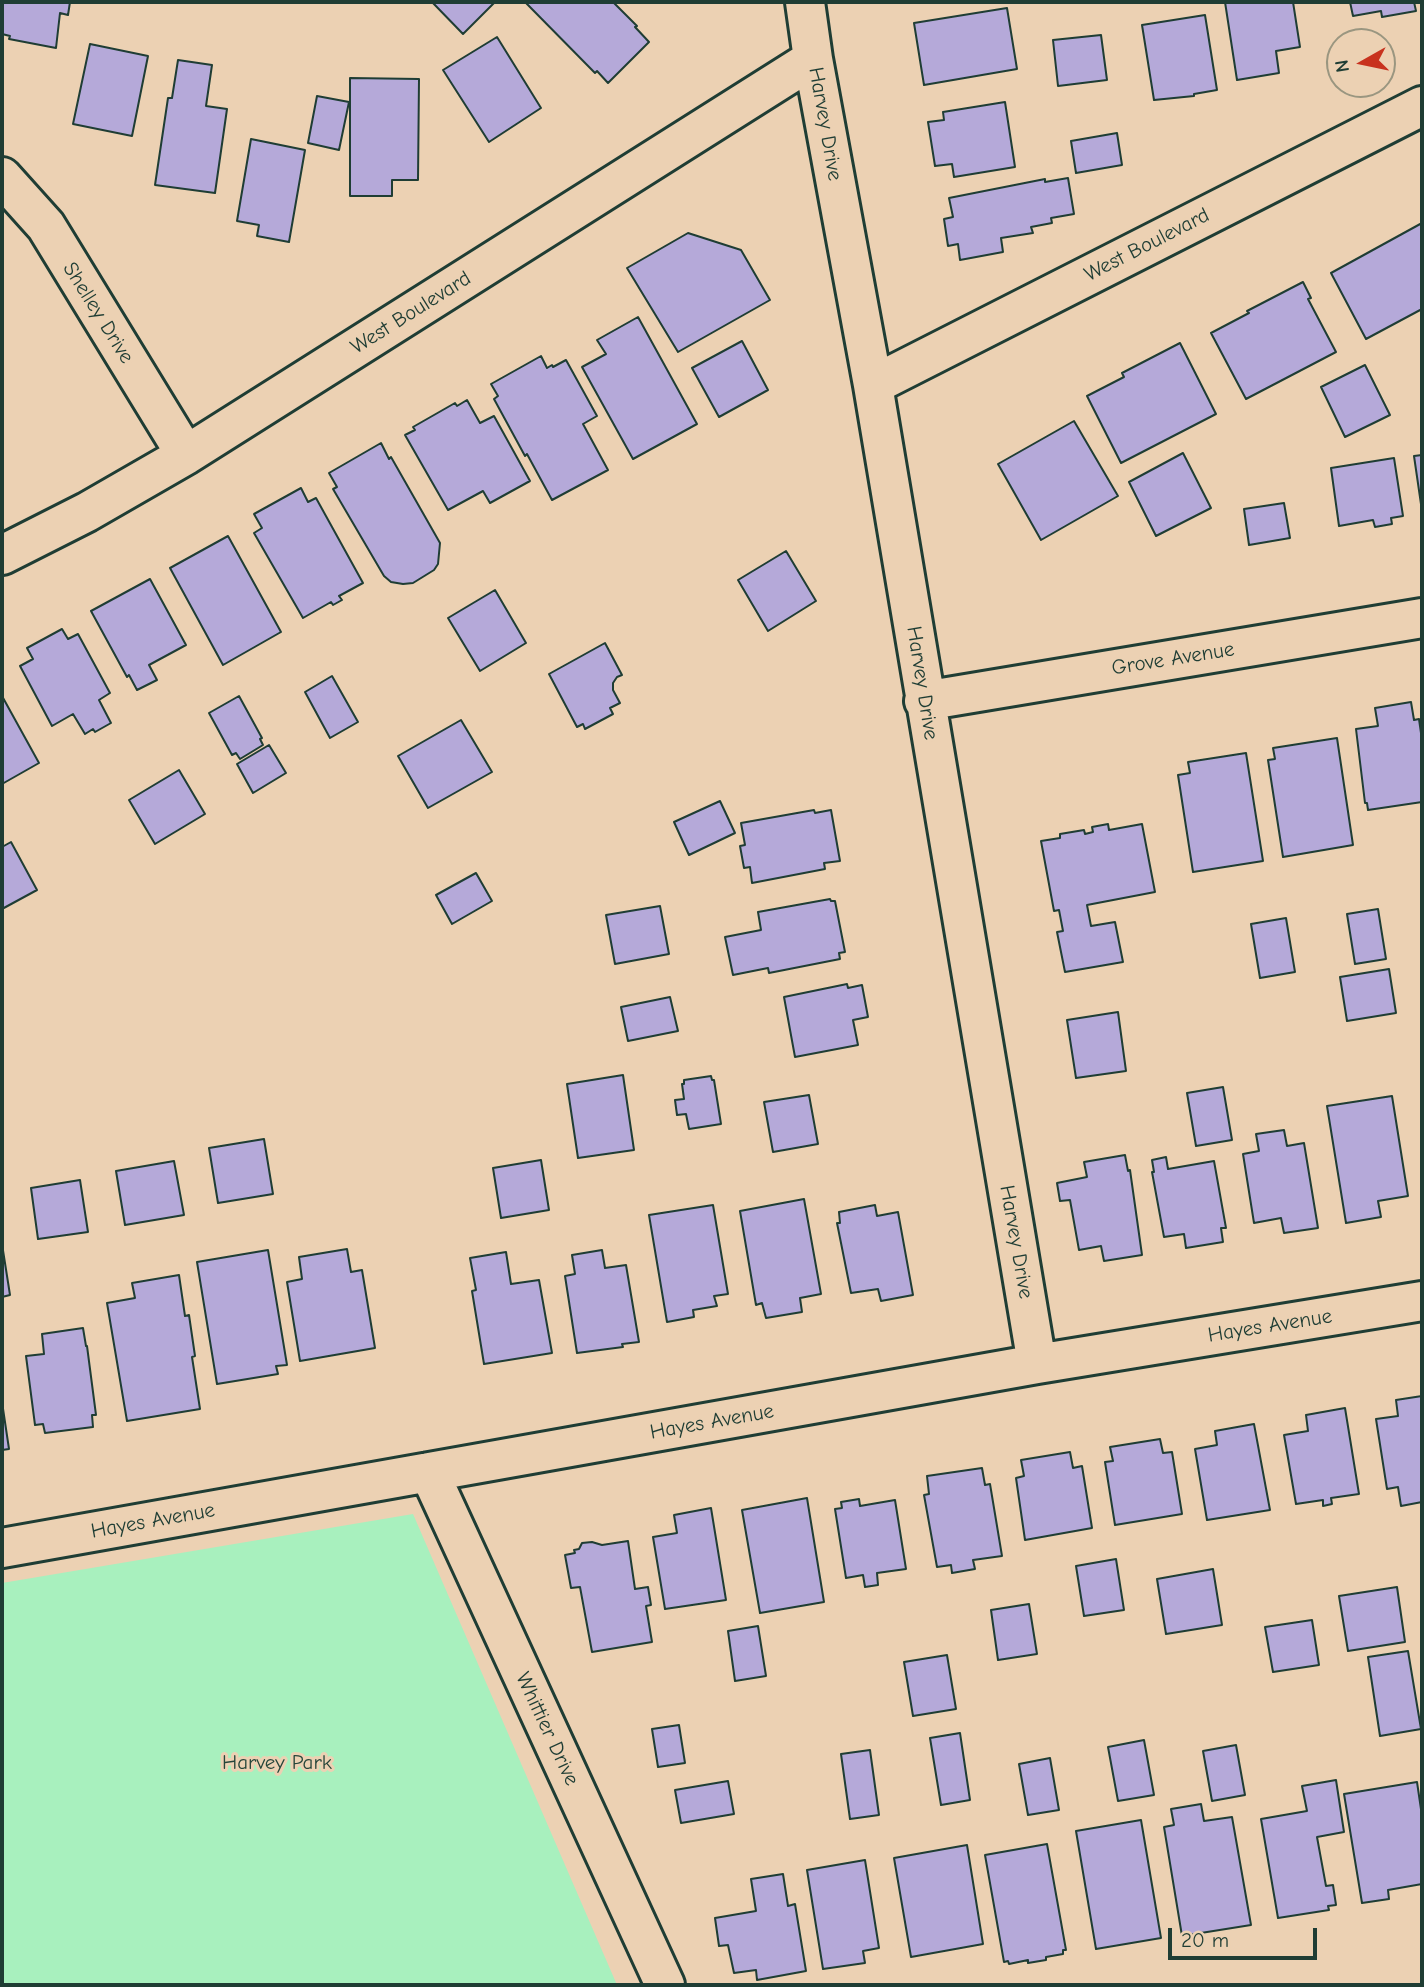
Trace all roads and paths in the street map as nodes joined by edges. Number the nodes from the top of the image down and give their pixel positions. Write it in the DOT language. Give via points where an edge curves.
graph roads {
  1 [pos="805,2"];
  2 [pos="813,59"];
  3 [pos="1422,106"];
  4 [pos="2,177"];
  5 [pos="873,385"];
  6 [pos="186,455"];
  7 [pos="2,555"];
  8 [pos="1422,618"];
  9 [pos="924,701"];
  10 [pos="1422,1301"];
  11 [pos="1037,1364"];
  12 [pos="429,1472"];
  13 [pos="2,1548"];
  14 [pos="665,1985"];
  1 -- 2 [label="street, Harvey Drive"];
  2 -- 5 [label="street, Harvey Drive"];
  2 -- 6 [label="street, West Boulevard"];
  3 -- 5 [label="street, West Boulevard"];
  4 -- 6 [label="street, Shelley Drive" via="46,226"];
  5 -- 9 [label="street, Harvey Drive"];
  6 -- 7 [label="street, West Boulevard"];
  8 -- 9 [label="street, Grove Avenue"];
  9 -- 11 [label="street, Harvey Drive"];
  10 -- 11 [label="street, Hayes Avenue"];
  11 -- 12 [label="street, Hayes Avenue"];
  12 -- 13 [label="street, Hayes Avenue"];
  12 -- 14 [label="street, Whittier Drive"];
}
